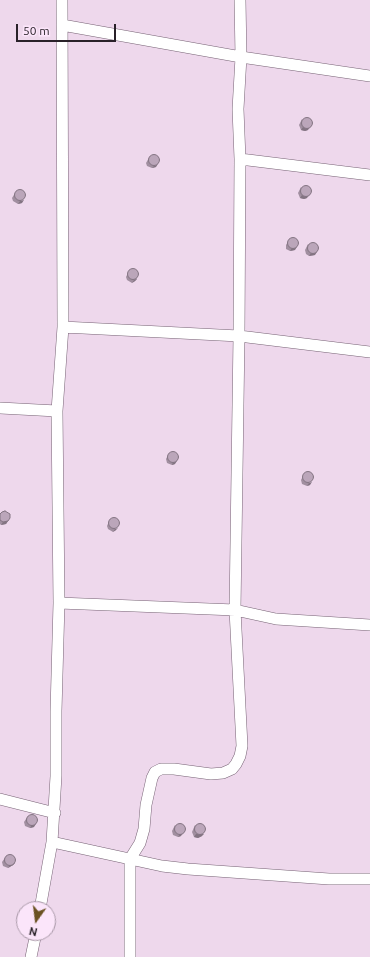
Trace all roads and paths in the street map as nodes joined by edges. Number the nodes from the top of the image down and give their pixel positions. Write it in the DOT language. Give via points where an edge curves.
graph roads {
  1 [pos="62,0"];
  2 [pos="240,0"];
  3 [pos="62,25"];
  4 [pos="241,57"];
  5 [pos="370,76"];
  6 [pos="240,159"];
  7 [pos="370,175"];
  8 [pos="63,327"];
  9 [pos="239,336"];
  10 [pos="370,352"];
  11 [pos="0,408"];
  12 [pos="57,410"];
  13 [pos="59,603"];
  14 [pos="235,610"];
  15 [pos="370,625"];
  16 [pos="0,799"];
  17 [pos="55,813"];
  18 [pos="52,842"];
  19 [pos="130,859"];
  20 [pos="370,879"];
  21 [pos="41,901"];
  22 [pos="34,941"];
  23 [pos="31,957"];
  24 [pos="130,957"];
  1 -- 3 [label="street"];
  2 -- 4 [label="street"];
  3 -- 4 [label="street"];
  3 -- 8 [label="street"];
  4 -- 5 [label="street"];
  4 -- 6 [label="street" via="238,109"];
  6 -- 7 [label="street"];
  6 -- 9 [label="street"];
  8 -- 9 [label="street"];
  8 -- 12 [label="street"];
  9 -- 10 [label="street"];
  9 -- 14 [label="street"];
  11 -- 12 [label="street"];
  12 -- 13 [label="street"];
  13 -- 14 [label="street"];
  13 -- 17 [label="street"];
  14 -- 15 [label="street" via="276,620"];
  14 -- 19 [label="street" via="242,746 240,756 232,769 223,773 174,769 161,769 155,772 140,843"];
  16 -- 17 [label="street"];
  17 -- 18 [label="street"];
  18 -- 19 [label="street"];
  18 -- 21 [label="street"];
  19 -- 20 [label="street" via="188,869 329,879"];
  19 -- 24 [label="street"];
  22 -- 23 [label="street"];
}
